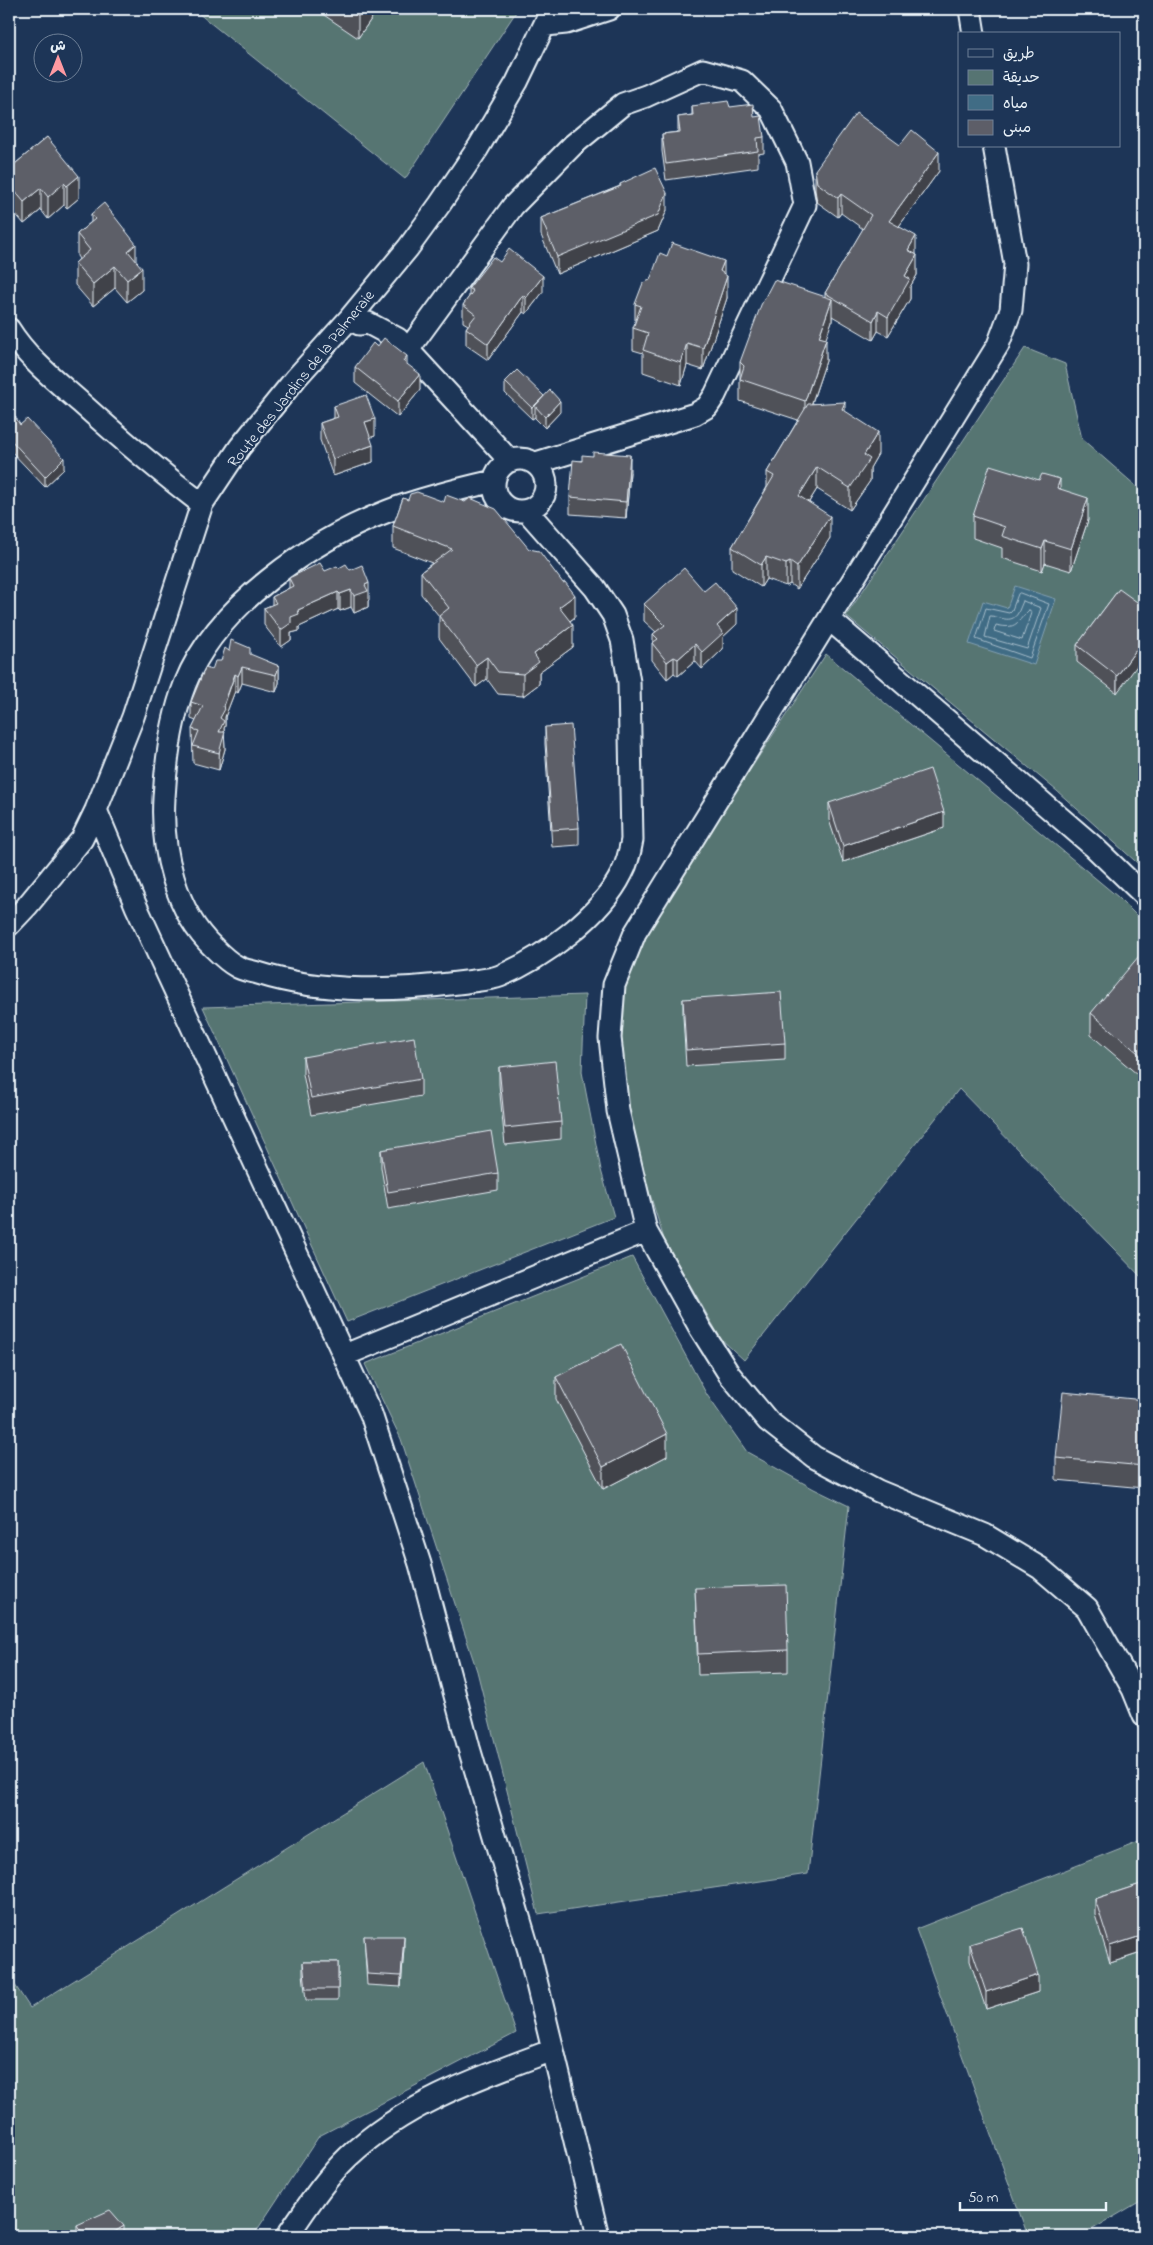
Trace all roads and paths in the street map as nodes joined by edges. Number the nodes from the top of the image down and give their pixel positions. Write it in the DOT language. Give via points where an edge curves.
graph roads {
  1 [pos="609,9"];
  2 [pos="970,9"];
  3 [pos="549,17"];
  4 [pos="974,32"];
  5 [pos="994,148"];
  6 [pos="350,318"];
  7 [pos="9,329"];
  8 [pos="408,350"];
  9 [pos="510,461"];
  10 [pos="536,464"];
  11 [pos="494,481"];
  12 [pos="202,504"];
  13 [pos="527,511"];
  14 [pos="829,619"];
  15 [pos="96,810"];
  16 [pos="1144,895"];
  17 [pos="9,925"];
  18 [pos="646,1231"];
  19 [pos="345,1355"];
  20 [pos="1144,1716"];
  21 [pos="553,2050"];
  22 [pos="287,2236"];
  23 [pos="598,2236"];
  1 -- 3 [label="street" via="566,22"];
  2 -- 4 [label="street"];
  3 -- 6 [label="street, Route des Jardins de la Palmeraie" via="517,82 478,148 408,248"];
  5 -- 14 [label="street" via="1015,264 1011,310 998,344"];
  6 -- 8 [label="street" via="398,339"];
  6 -- 12 [label="street, Route des Jardins de la Palmeraie" via="240,447"];
  7 -- 12 [label="street" via="32,359 65,389 156,469"];
  8 -- 9 [label="street"];
  8 -- 10 [label="street" via="513,206 573,145 623,104 703,70 742,82 771,109 797,162 806,205 715,395 707,407 695,414"];
  9 -- 10 [label="street" via="527,460"];
  9 -- 11 [label="street" via="502,466"];
  10 -- 13 [label="street" via="546,477 546,494 535,508"];
  11 -- 13 [label="street" via="497,498 502,505 510,510"];
  11 -- 13 [label="street" via="388,511 336,536 287,566 234,610 205,648 185,684 170,738 165,774 163,820 167,848 177,888 193,922 212,946 236,967 294,983 352,988 434,986 497,977 536,958 577,927 600,904 622,874 632,831 629,682 622,640 613,615 595,588"];
  12 -- 15 [label="street, Route des Jardins de la Palmeraie" via="133,717"];
  14 -- 16 [label="street" via="1094,846"];
  14 -- 18 [label="street" via="634,933 614,985 610,1038 618,1111"];
  15 -- 17 [label="street, Route des Jardins de la Palmeraie" via="82,839"];
  15 -- 19 [label="street" via="136,906"];
  18 -- 19 [label="street"];
  18 -- 20 [label="street" via="729,1374 768,1421 814,1457 878,1491 984,1534 1040,1568 1086,1608 1133,1689"];
  19 -- 21 [label="street" via="371,1414 420,1564 469,1748 529,1951"];
  21 -- 22 [label="street" via="459,2086 407,2112 347,2158 319,2189"];
  21 -- 23 [label="street"];
}
